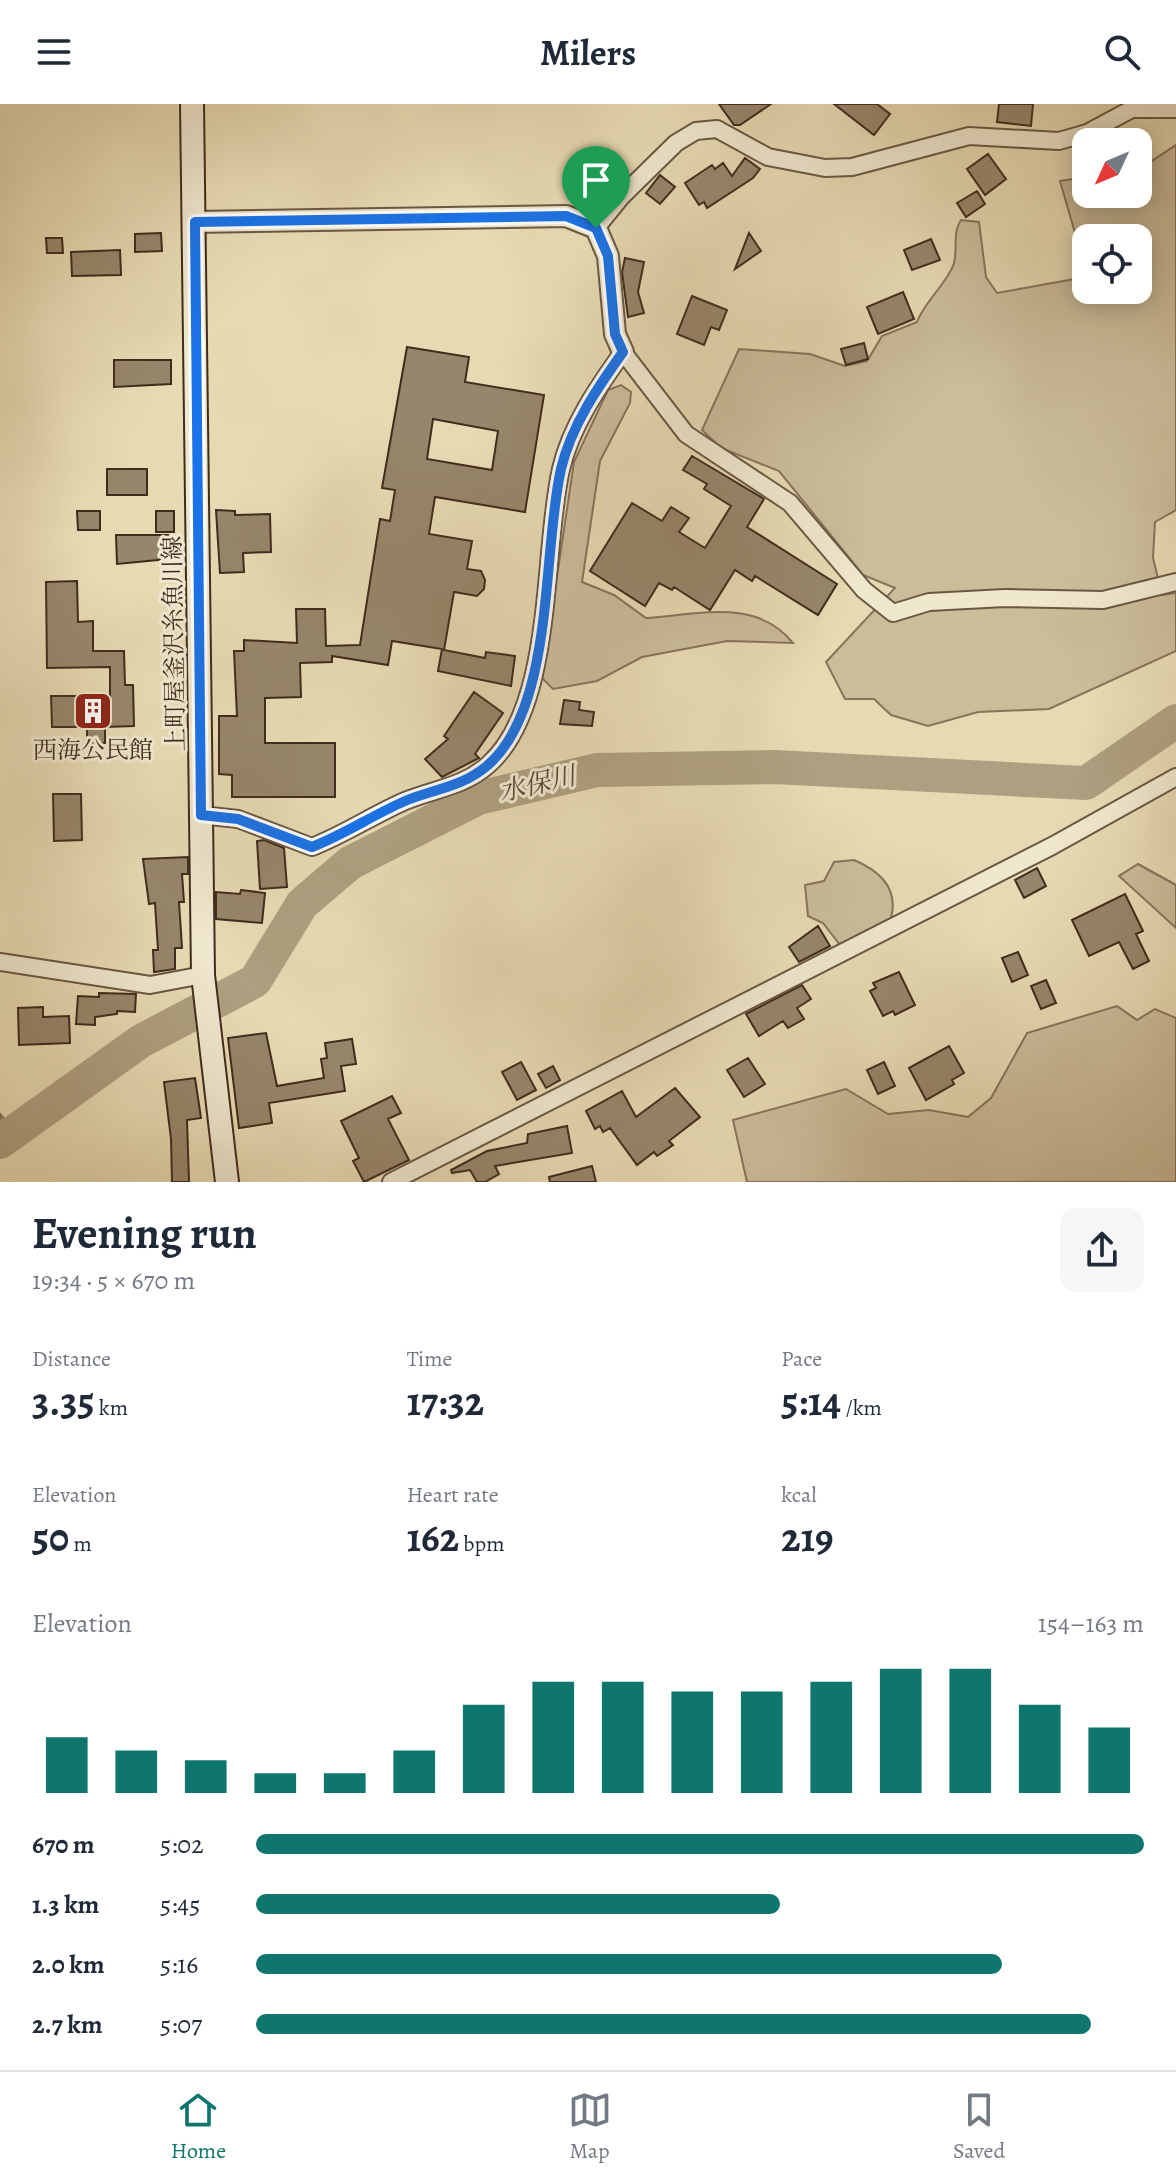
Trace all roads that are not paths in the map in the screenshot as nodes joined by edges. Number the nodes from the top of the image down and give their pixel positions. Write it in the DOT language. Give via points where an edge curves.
graph roads {
  1 [pos="192,104"];
  2 [pos="1176,109"];
  3 [pos="195,222"];
  4 [pos="596,228"];
  5 [pos="623,352"];
  6 [pos="1176,582"];
  7 [pos="1176,777"];
  8 [pos="201,815"];
  9 [pos="0,962"];
  10 [pos="204,978"];
  11 [pos="227,1182"];
  12 [pos="391,1182"];
  1 -- 3 [label="main road, 上町屋釜沢糸魚川線"];
  2 -- 4 [label="street" via="1132,109 1059,141 969,136 852,167 825,168 768,157 717,129 696,131 676,143"];
  3 -- 4 [label="street" via="566,216"];
  3 -- 8 [label="main road, 上町屋釜沢糸魚川線"];
  4 -- 5 [label="street" via="608,256 615,334"];
  5 -- 6 [label="street" via="686,434 790,503 864,590 893,613 929,602 1103,600"];
  5 -- 8 [label="street" via="595,390 561,469 533,681 512,731 491,763 471,778 407,800 312,847 238,819"];
  7 -- 12 [label="street" via="1052,846"];
  8 -- 10 [label="main road, 上町屋釜沢糸魚川線"];
  9 -- 10 [label="street" via="150,985"];
  10 -- 11 [label="main road, 上町屋釜沢糸魚川線"];
}
